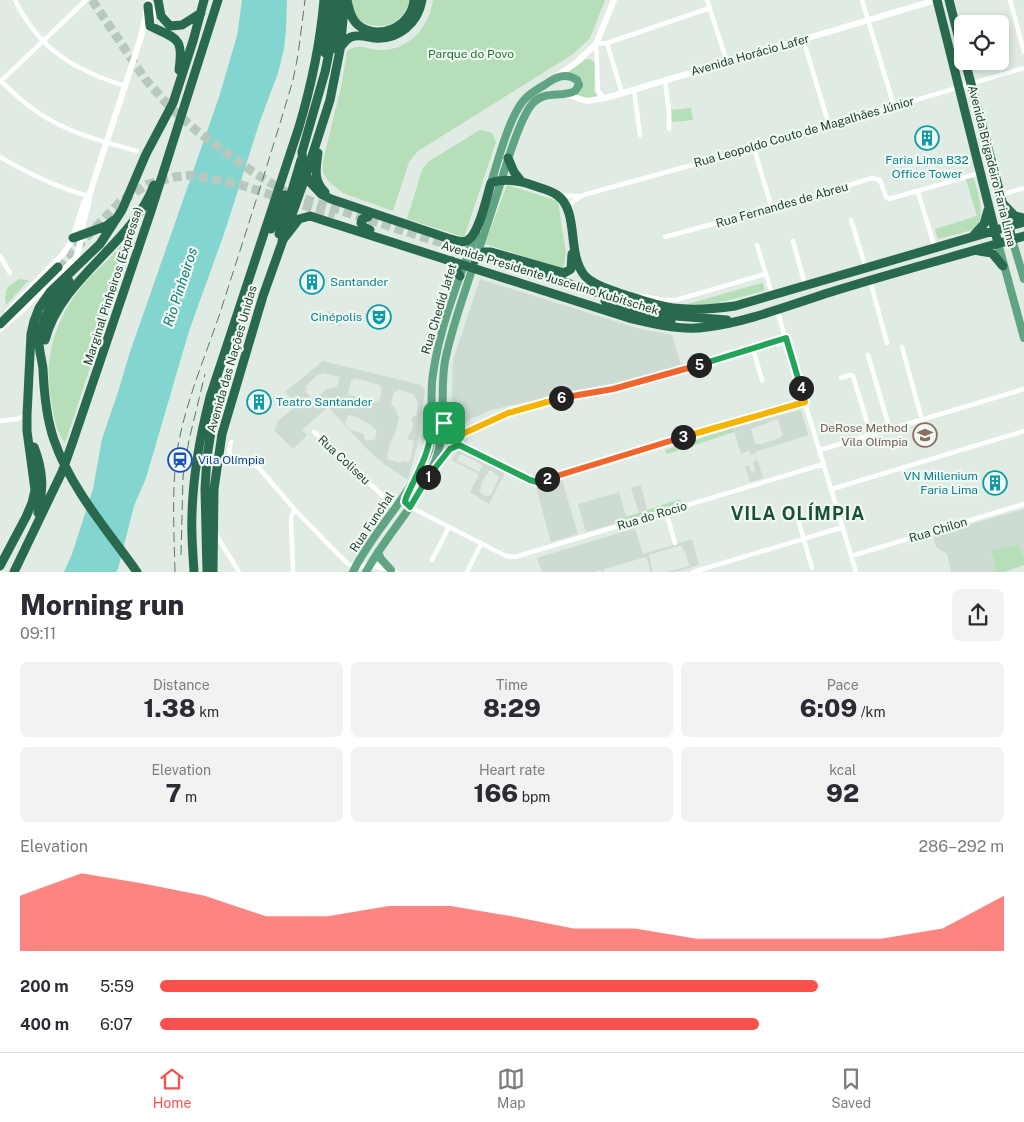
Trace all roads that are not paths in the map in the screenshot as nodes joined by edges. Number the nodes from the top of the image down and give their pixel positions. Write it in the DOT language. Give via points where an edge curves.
graph roads {
  1 [pos="15,0"];
  2 [pos="86,0"];
  3 [pos="158,0"];
  4 [pos="204,0"];
  5 [pos="218,0"];
  6 [pos="324,0"];
  7 [pos="329,0"];
  8 [pos="336,0"];
  9 [pos="346,0"];
  10 [pos="414,0"];
  11 [pos="421,0"];
  12 [pos="614,0"];
  13 [pos="707,0"];
  14 [pos="862,0"];
  15 [pos="937,0"];
  16 [pos="950,0"];
  17 [pos="1010,0"];
  18 [pos="149,3"];
  19 [pos="710,8"];
  20 [pos="201,13"];
  21 [pos="954,17"];
  22 [pos="868,20"];
  23 [pos="150,26"];
  24 [pos="142,37"];
  25 [pos="803,39"];
  26 [pos="42,41"];
  27 [pos="596,44"];
  28 [pos="607,44"];
  29 [pos="337,47"];
  30 [pos="1024,52"];
  31 [pos="727,62"];
  32 [pos="1024,68"];
  33 [pos="967,70"];
  34 [pos="557,76"];
  35 [pos="665,80"];
  36 [pos="0,81"];
  37 [pos="971,84"];
  38 [pos="125,86"];
  39 [pos="960,87"];
  40 [pos="177,88"];
  41 [pos="634,89"];
  42 [pos="622,93"];
  43 [pos="564,94"];
  44 [pos="606,98"];
  45 [pos="316,104"];
  46 [pos="894,106"];
  47 [pos="980,120"];
  48 [pos="829,125"];
  49 [pos="323,126"];
  50 [pos="969,127"];
  51 [pos="176,129"];
  52 [pos="669,129"];
  53 [pos="640,134"];
  54 [pos="972,140"];
  55 [pos="108,143"];
  56 [pos="754,148"];
  57 [pos="138,151"];
  58 [pos="0,157"];
  59 [pos="508,158"];
  60 [pos="300,164"];
  61 [pos="992,165"];
  62 [pos="980,173"];
  63 [pos="502,180"];
  64 [pos="521,181"];
  65 [pos="491,183"];
  66 [pos="1024,188"];
  67 [pos="918,192"];
  68 [pos="583,195"];
  69 [pos="89,196"];
  70 [pos="559,196"];
  71 [pos="1001,198"];
  72 [pos="988,205"];
  73 [pos="566,206"];
  74 [pos="772,209"];
  75 [pos="122,210"];
  76 [pos="368,217"];
  77 [pos="851,220"];
  78 [pos="1024,220"];
  79 [pos="83,223"];
  80 [pos="404,225"];
  81 [pos="1009,226"];
  82 [pos="101,228"];
  83 [pos="994,230"];
  84 [pos="476,232"];
  85 [pos="78,236"];
  86 [pos="1024,236"];
  87 [pos="665,237"];
  88 [pos="973,237"];
  89 [pos="385,239"];
  90 [pos="1012,239"];
  91 [pos="282,241"];
  92 [pos="793,241"];
  93 [pos="998,243"];
  94 [pos="100,244"];
  95 [pos="573,244"];
  96 [pos="757,245"];
  97 [pos="935,248"];
  98 [pos="971,251"];
  99 [pos="0,256"];
  100 [pos="452,261"];
  101 [pos="473,261"];
  102 [pos="464,265"];
  103 [pos="254,266"];
  104 [pos="1004,266"];
  105 [pos="58,267"];
  106 [pos="866,268"];
  107 [pos="10,273"];
  108 [pos="270,273"];
  109 [pos="765,274"];
  110 [pos="460,276"];
  111 [pos="1024,279"];
  112 [pos="870,280"];
  113 [pos="805,286"];
  114 [pos="613,291"];
  115 [pos="772,296"];
  116 [pos="736,306"];
  117 [pos="777,308"];
  118 [pos="688,317"];
  119 [pos="737,321"];
  120 [pos="0,322"];
  121 [pos="1022,323"];
  122 [pos="708,327"];
  123 [pos="0,328"];
  124 [pos="786,338"];
  125 [pos="1024,338"];
  126 [pos="887,343"];
  127 [pos="902,346"];
  128 [pos="752,349"];
  129 [pos="868,356"];
  130 [pos="42,357"];
  131 [pos="220,365"];
  132 [pos="841,378"];
  133 [pos="762,380"];
  134 [pos="1024,390"];
  135 [pos="805,402"];
  136 [pos="27,415"];
  137 [pos="922,420"];
  138 [pos="0,421"];
  139 [pos="444,423"];
  140 [pos="468,430"];
  141 [pos="890,430"];
  142 [pos="27,431"];
  143 [pos="1024,431"];
  144 [pos="314,432"];
  145 [pos="431,432"];
  146 [pos="871,435"];
  147 [pos="442,436"];
  148 [pos="458,436"];
  149 [pos="231,442"];
  150 [pos="459,445"];
  151 [pos="820,450"];
  152 [pos="425,460"];
  153 [pos="824,464"];
  154 [pos="431,471"];
  155 [pos="412,483"];
  156 [pos="832,489"];
  157 [pos="1024,504"];
  158 [pos="410,507"];
  159 [pos="396,508"];
  160 [pos="795,509"];
  161 [pos="295,510"];
  162 [pos="666,512"];
  163 [pos="448,527"];
  164 [pos="843,527"];
  165 [pos="213,529"];
  166 [pos="33,532"];
  167 [pos="803,538"];
  168 [pos="675,543"];
  169 [pos="482,544"];
  170 [pos="378,552"];
  171 [pos="851,556"];
  172 [pos="432,560"];
  173 [pos="0,566"];
  174 [pos="812,568"];
  175 [pos="368,569"];
  176 [pos="354,570"];
  177 [pos="393,571"];
  178 [pos="14,572"];
  179 [pos="138,572"];
  180 [pos="194,572"];
  181 [pos="207,572"];
  182 [pos="214,572"];
  183 [pos="239,572"];
  184 [pos="293,572"];
  185 [pos="467,572"];
  186 [pos="693,572"];
  187 [pos="856,572"];
  1 -- 26 [label="street"];
  2 -- 26 [label="street"];
  3 -- 20 [label="highway" via="161,16 170,26 182,24"];
  3 -- 23 [label="main road"];
  4 -- 20 [label="highway"];
  5 -- 51 [label="highway, Marginal Pinheiros (Expressa)"];
  6 -- 103 [label="highway" via="321,35 310,88"];
  7 -- 45 [label="highway" via="327,37"];
  8 -- 29 [label="highway, Avenida das Nações Unidas"];
  9 -- 10 [label="highway" via="359,25 382,32 404,22 412,11"];
  9 -- 29 [label="highway, Avenida das Nações Unidas"];
  11 -- 29 [label="highway" via="418,14 401,33 385,38 353,36"];
  12 -- 27 [label="main road"];
  13 -- 19 [label="street"];
  14 -- 22 [label="street"];
  15 -- 22 [label="main road, Avenida Horácio Lafer"];
  15 -- 39 [label="highway, Avenida Brigadeiro Faria Lima"];
  16 -- 21 [label="highway"];
  17 -- 30 [label="street"];
  18 -- 23 [label="highway"];
  18 -- 24 [label="main road"];
  19 -- 28 [label="street"];
  19 -- 31 [label="street"];
  20 -- 40 [label="highway"];
  22 -- 25 [label="main road, Avenida Horácio Lafer"];
  22 -- 46 [label="street"];
  23 -- 24 [label="main road"];
  23 -- 40 [label="highway" via="179,43"];
  24 -- 38 [label="main road"];
  25 -- 31 [label="main road, Avenida Horácio Lafer"];
  25 -- 48 [label="street"];
  26 -- 36 [label="street"];
  26 -- 38 [label="street" via="75,67"];
  27 -- 28 [label="street"];
  27 -- 34 [label="main road"];
  27 -- 44 [label="street" via="598,90"];
  28 -- 42 [label="street"];
  29 -- 45 [label="highway, Avenida das Nações Unidas" via="330,48"];
  29 -- 49 [label="highway, Avenida das Nações Unidas"];
  29 -- 60 [label="highway, Avenida das Nações Unidas"];
  31 -- 35 [label="main road, Avenida Horácio Lafer"];
  32 -- 37 [label="street, Rua Leopoldo Couto de Magalhães Júnior"];
  33 -- 37 [label="highway, Avenida Brigadeiro Faria Lima"];
  34 -- 43 [label="main road" via="572,77 578,82 576,91"];
  34 -- 65 [label="main road" via="529,95 520,106"];
  35 -- 41 [label="main road, Avenida Horácio Lafer"];
  35 -- 52 [label="street"];
  36 -- 55 [label="street" via="36,111 65,127"];
  37 -- 39 [label="street, Rua Leopoldo Couto de Magalhães Júnior"];
  37 -- 47 [label="highway, Avenida Brigadeiro Faria Lima"];
  38 -- 55 [label="main road"];
  39 -- 46 [label="street, Rua Leopoldo Couto de Magalhães Júnior"];
  39 -- 50 [label="highway, Avenida Brigadeiro Faria Lima"];
  40 -- 75 [label="highway"];
  41 -- 42 [label="main road, Avenida Horácio Lafer"];
  41 -- 53 [label="street"];
  42 -- 44 [label="main road, Avenida Horácio Lafer"];
  43 -- 44 [label="main road, Avenida Horácio Lafer" via="587,101"];
  43 -- 59 [label="main road" via="549,94 533,103 525,114"];
  45 -- 80 [label="highway" via="302,159 309,182 331,199"];
  46 -- 48 [label="street, Rua Leopoldo Couto de Magalhães Júnior"];
  47 -- 50 [label="highway"];
  47 -- 61 [label="highway, Avenida Brigadeiro Faria Lima"];
  48 -- 56 [label="street, Rua Leopoldo Couto de Magalhães Júnior"];
  49 -- 76 [label="highway" via="316,167 318,183 332,198"];
  49 -- 91 [label="highway, Avenida das Nações Unidas"];
  50 -- 54 [label="highway, Avenida Brigadeiro Faria Lima"];
  51 -- 130 [label="highway" via="145,204 129,228 58,307 47,333"];
  51 -- 166 [label="highway, Marginal Pinheiros (Expressa)" via="79,426 62,472"];
  54 -- 61 [label="highway" via="978,135 983,138"];
  54 -- 62 [label="highway, Avenida Brigadeiro Faria Lima"];
  55 -- 57 [label="street"];
  55 -- 69 [label="main road"];
  56 -- 68 [label="street, Rua Leopoldo Couto de Magalhães Júnior"];
  56 -- 74 [label="street"];
  58 -- 69 [label="street" via="44,182"];
  59 -- 63 [label="main road"];
  59 -- 64 [label="highway"];
  60 -- 103 [label="highway"];
  60 -- 108 [label="highway, Avenida das Nações Unidas" via="275,245"];
  61 -- 71 [label="highway, Avenida Brigadeiro Faria Lima"];
  62 -- 67 [label="street"];
  62 -- 72 [label="highway, Avenida Brigadeiro Faria Lima"];
  63 -- 64 [label="highway"];
  63 -- 65 [label="highway"];
  63 -- 101 [label="main road"];
  64 -- 70 [label="highway"];
  65 -- 84 [label="highway"];
  66 -- 71 [label="street"];
  67 -- 74 [label="street, Rua Fernandes de Abreu" via="891,199 886,197 882,182 876,178"];
  67 -- 97 [label="street"];
  68 -- 70 [label="street, Rua Leopoldo Couto de Magalhães Júnior"];
  68 -- 73 [label="street, Rua Leopoldo Couto de Magalhães Júnior"];
  69 -- 79 [label="main road"];
  69 -- 85 [label="main road" via="84,203"];
  70 -- 73 [label="highway"];
  71 -- 78 [label="highway" via="1010,212"];
  71 -- 81 [label="highway, Avenida Brigadeiro Faria Lima"];
  72 -- 83 [label="highway, Avenida Brigadeiro Faria Lima"];
  72 -- 88 [label="highway" via="984,224"];
  73 -- 95 [label="highway"];
  74 -- 87 [label="street, Rua Fernandes de Abreu"];
  75 -- 82 [label="highway" via="112,222"];
  75 -- 94 [label="highway"];
  76 -- 80 [label="highway" via="390,225"];
  76 -- 89 [label="highway" via="361,220 362,226"];
  77 -- 106 [label="street"];
  78 -- 81 [label="highway, Avenida Presidente Juscelino Kubitschek"];
  79 -- 82 [label="highway"];
  79 -- 85 [label="main road"];
  80 -- 84 [label="highway, Avenida Presidente Juscelino Kubitschek" via="464,242"];
  81 -- 83 [label="highway, Avenida Presidente Juscelino Kubitschek"];
  81 -- 90 [label="highway, Avenida Brigadeiro Faria Lima"];
  82 -- 85 [label="highway"];
  83 -- 88 [label="highway, Avenida Presidente Juscelino Kubitschek"];
  83 -- 93 [label="highway, Avenida Brigadeiro Faria Lima"];
  84 -- 101 [label="main road"];
  85 -- 120 [label="main road"];
  85 -- 123 [label="main road" via="77,255 70,266"];
  86 -- 90 [label="highway, Avenida Presidente Juscelino Kubitschek"];
  88 -- 97 [label="highway, Avenida Presidente Juscelino Kubitschek"];
  89 -- 91 [label="highway, Avenida Presidente Juscelino Kubitschek" via="310,216 299,219"];
  89 -- 100 [label="highway, Avenida Presidente Juscelino Kubitschek"];
  90 -- 93 [label="highway, Avenida Presidente Juscelino Kubitschek"];
  90 -- 111 [label="main road, Avenida Brigadeiro Faria Lima"];
  91 -- 108 [label="highway, Avenida das Nações Unidas"];
  92 -- 113 [label="street"];
  93 -- 98 [label="highway, Avenida Presidente Juscelino Kubitschek"];
  93 -- 104 [label="main road, Avenida Brigadeiro Faria Lima"];
  94 -- 130 [label="highway" via="65,285 46,316 40,336"];
  94 -- 136 [label="highway" via="50,292 39,308 31,334"];
  95 -- 101 [label="highway" via="571,267 567,273 491,252 484,252"];
  95 -- 114 [label="highway, Avenida Presidente Juscelino Kubitschek" via="579,267 590,281"];
  96 -- 109 [label="street"];
  97 -- 106 [label="highway, Avenida Presidente Juscelino Kubitschek"];
  98 -- 104 [label="highway" via="992,253"];
  98 -- 112 [label="highway, Avenida Presidente Juscelino Kubitschek"];
  99 -- 107 [label="street"];
  100 -- 102 [label="highway, Avenida Presidente Juscelino Kubitschek"];
  100 -- 110 [label="highway"];
  101 -- 102 [label="highway, Avenida Presidente Juscelino Kubitschek"];
  101 -- 122 [label="highway, Avenida Presidente Juscelino Kubitschek" via="652,324 676,328"];
  101 -- 139 [label="main road, Rua Chedid Jafet" via="446,361"];
  102 -- 110 [label="main road, Rua Chedid Jafet"];
  103 -- 131 [label="highway"];
  104 -- 121 [label="main road, Avenida Brigadeiro Faria Lima"];
  105 -- 120 [label="highway"];
  106 -- 113 [label="highway, Avenida Presidente Juscelino Kubitschek"];
  108 -- 165 [label="highway, Avenida das Nações Unidas" via="222,434 214,489"];
  109 -- 114 [label="street" via="676,300"];
  109 -- 115 [label="street"];
  110 -- 145 [label="main road, Rua Chedid Jafet" via="433,370"];
  112 -- 117 [label="highway, Avenida Presidente Juscelino Kubitschek"];
  112 -- 126 [label="street"];
  113 -- 115 [label="highway, Avenida Presidente Juscelino Kubitschek"];
  114 -- 116 [label="highway, Avenida Presidente Juscelino Kubitschek" via="678,309"];
  115 -- 116 [label="highway, Avenida Presidente Juscelino Kubitschek"];
  116 -- 118 [label="highway"];
  117 -- 119 [label="highway, Avenida Presidente Juscelino Kubitschek"];
  117 -- 124 [label="street"];
  118 -- 119 [label="highway"];
  118 -- 122 [label="highway" via="666,314 503,265 669,322"];
  119 -- 122 [label="highway, Avenida Presidente Juscelino Kubitschek"];
  121 -- 125 [label="main road, Avenida Brigadeiro Faria Lima"];
  124 -- 128 [label="street"];
  124 -- 135 [label="street"];
  127 -- 137 [label="street"];
  128 -- 133 [label="street"];
  128 -- 140 [label="street" via="613,389 529,406"];
  129 -- 141 [label="street"];
  130 -- 179 [label="highway" via="49,419 65,465 81,493"];
  131 -- 180 [label="highway" via="203,422 195,468 192,517"];
  131 -- 181 [label="highway" via="207,457"];
  132 -- 146 [label="street" via="853,376"];
  134 -- 137 [label="street"];
  135 -- 150 [label="street" via="542,481 534,481"];
  135 -- 151 [label="street"];
  136 -- 138 [label="street"];
  136 -- 142 [label="highway"];
  137 -- 141 [label="street"];
  139 -- 147 [label="main road, Rua Chedid Jafet"];
  139 -- 148 [label="main road"];
  140 -- 148 [label="street"];
  140 -- 150 [label="street, Rua Funchal"];
  141 -- 146 [label="street"];
  142 -- 166 [label="highway" via="40,463 42,482"];
  142 -- 173 [label="highway" via="35,481 34,498"];
  143 -- 156 [label="street"];
  144 -- 159 [label="street, Rua Coliseu"];
  145 -- 147 [label="street"];
  145 -- 152 [label="main road, Rua Chedid Jafet"];
  146 -- 151 [label="street"];
  147 -- 148 [label="street"];
  147 -- 154 [label="main road, Rua Chedid Jafet"];
  149 -- 161 [label="street" via="230,456 256,466"];
  150 -- 154 [label="street, Rua Funchal" via="450,449"];
  151 -- 153 [label="street"];
  152 -- 155 [label="main road, Rua Funchal"];
  153 -- 156 [label="street"];
  153 -- 162 [label="street, Rua do Rocio"];
  154 -- 158 [label="main road, Rua Funchal"];
  155 -- 158 [label="main road" via="405,501"];
  155 -- 159 [label="main road, Rua Funchal"];
  156 -- 164 [label="street"];
  157 -- 171 [label="street, Rua Chilon"];
  158 -- 163 [label="street, Rua do Rocio"];
  158 -- 170 [label="main road, Rua Funchal"];
  159 -- 176 [label="main road, Rua Funchal"];
  160 -- 167 [label="street"];
  161 -- 176 [label="street"];
  161 -- 184 [label="street" via="291,517"];
  162 -- 168 [label="street"];
  162 -- 169 [label="street, Rua do Rocio" via="515,557"];
  163 -- 169 [label="street, Rua do Rocio"];
  163 -- 172 [label="street"];
  164 -- 167 [label="street"];
  164 -- 171 [label="street"];
  165 -- 182 [label="highway, Avenida das Nações Unidas"];
  165 -- 183 [label="street"];
  166 -- 178 [label="highway, Marginal Pinheiros (Expressa)"];
  167 -- 174 [label="street"];
  167 -- 186 [label="street"];
  169 -- 185 [label="street"];
  170 -- 175 [label="main road, Rua Funchal"];
  170 -- 177 [label="main road"];
  171 -- 187 [label="street"];
  175 -- 176 [label="main road"];
  175 -- 177 [label="main road" via="378,566"];
}
